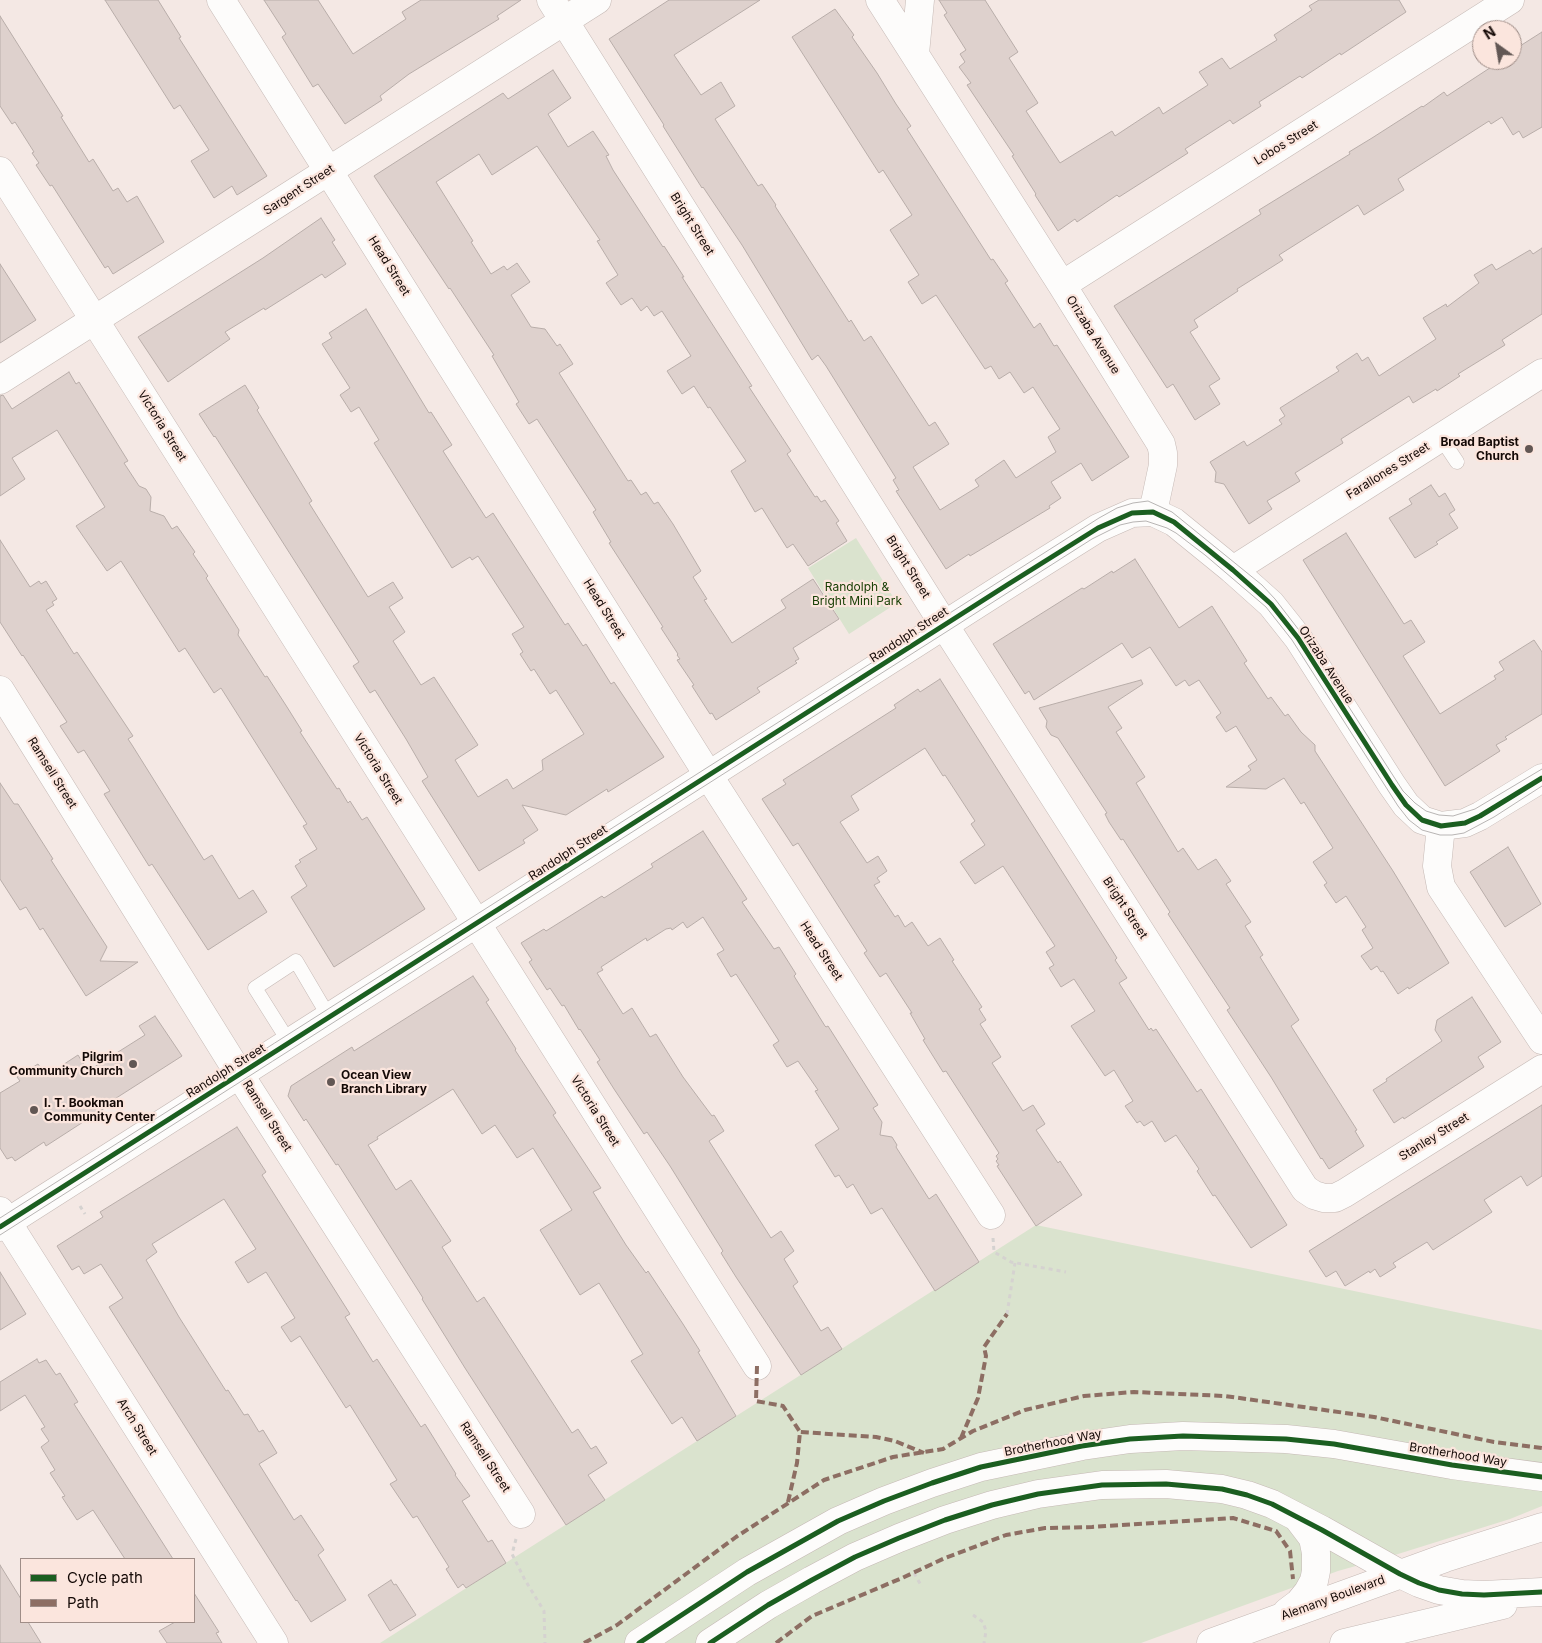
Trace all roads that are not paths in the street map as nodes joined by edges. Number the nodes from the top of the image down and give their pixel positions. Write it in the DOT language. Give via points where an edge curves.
graph roads {
  1 [pos="221,0"];
  2 [pos="597,0"];
  3 [pos="880,0"];
  4 [pos="920,0"];
  5 [pos="1510,0"];
  6 [pos="558,11"];
  7 [pos="915,54"];
  8 [pos="330,170"];
  9 [pos="0,171"];
  10 [pos="1062,286"];
  11 [pos="95,320"];
  12 [pos="1542,373"];
  13 [pos="0,380"];
  14 [pos="1441,438"];
  15 [pos="1457,462"];
  16 [pos="1153,512"];
  17 [pos="1234,570"];
  18 [pos="944,625"];
  19 [pos="0,690"];
  20 [pos="708,776"];
  21 [pos="1542,778"];
  22 [pos="1440,826"];
  23 [pos="476,924"];
  24 [pos="329,1017"];
  25 [pos="1542,1040"];
  26 [pos="290,1042"];
  27 [pos="1542,1069"];
  28 [pos="240,1074"];
  29 [pos="1324,1198"];
  30 [pos="991,1215"];
  31 [pos="2,1220"];
  32 [pos="757,1366"];
  33 [pos="1542,1477"];
  34 [pos="521,1514"];
  35 [pos="1296,1516"];
  36 [pos="1538,1528"];
  37 [pos="1400,1574"];
  38 [pos="1542,1594"];
  39 [pos="1280,1618"];
  40 [pos="274,1643"];
  41 [pos="639,1643"];
  42 [pos="710,1643"];
  43 [pos="1211,1643"];
  44 [pos="1344,1643"];
  1 -- 8 [label="street, Head Street"];
  2 -- 6 [label="street, Sargent Street"];
  3 -- 7 [label="street, Orizaba Avenue"];
  4 -- 7 [label="street"];
  5 -- 10 [label="street, Lobos Street"];
  6 -- 8 [label="street, Sargent Street"];
  6 -- 18 [label="street, Bright Street"];
  7 -- 10 [label="street, Orizaba Avenue"];
  8 -- 11 [label="street, Sargent Street"];
  8 -- 20 [label="street, Head Street"];
  9 -- 11 [label="street, Victoria Street"];
  10 -- 16 [label="street, Orizaba Avenue" via="1161,444 1163,465"];
  11 -- 13 [label="street, Sargent Street"];
  11 -- 23 [label="street, Victoria Street"];
  12 -- 14 [label="street, Farallones Street"];
  14 -- 15 [label="lane"];
  14 -- 17 [label="street, Farallones Street"];
  16 -- 17 [label="street, Orizaba Avenue" via="1179,526"];
  16 -- 18 [label="street, Randolph Street" via="1132,513 1098,528"];
  17 -- 22 [label="street, Orizaba Avenue" via="1257,589 1285,621 1406,805 1422,820"];
  18 -- 20 [label="street, Randolph Street"];
  18 -- 29 [label="street, Bright Street" via="1305,1189"];
  19 -- 28 [label="street, Ramsell Street"];
  20 -- 23 [label="street, Randolph Street"];
  20 -- 30 [label="street, Head Street"];
  21 -- 22 [label="street" via="1480,816 1465,823"];
  22 -- 25 [label="street" via="1437,866 1441,887"];
  23 -- 24 [label="street, Randolph Street"];
  23 -- 32 [label="street, Victoria Street"];
  24 -- 26 [label="street, Randolph Street"];
  24 -- 26 [label="lane" via="296,961 255,988"];
  26 -- 28 [label="street, Randolph Street"];
  27 -- 29 [label="street, Stanley Street" via="1345,1194"];
  28 -- 31 [label="street, Randolph Street"];
  28 -- 34 [label="street, Ramsell Street"];
  31 -- 40 [label="street, Arch Street"];
  33 -- 41 [label="street, Brotherhood Way" via="1286,1439 1183,1436 1082,1446 982,1467 932,1483 838,1521 754,1567"];
  35 -- 37 [label="street"];
  35 -- 39 [label="street" via="1312,1538 1316,1571 1308,1592"];
  35 -- 42 [label="street" via="1248,1495 1194,1485 1102,1485 1038,1494 945,1520 855,1557 768,1605"];
  36 -- 37 [label="street, Alemany Boulevard"];
  37 -- 38 [label="street" via="1439,1590 1462,1594"];
  37 -- 39 [label="street, Alemany Boulevard"];
  38 -- 44 [label="street"];
  39 -- 43 [label="street, Alemany Boulevard"];
}
